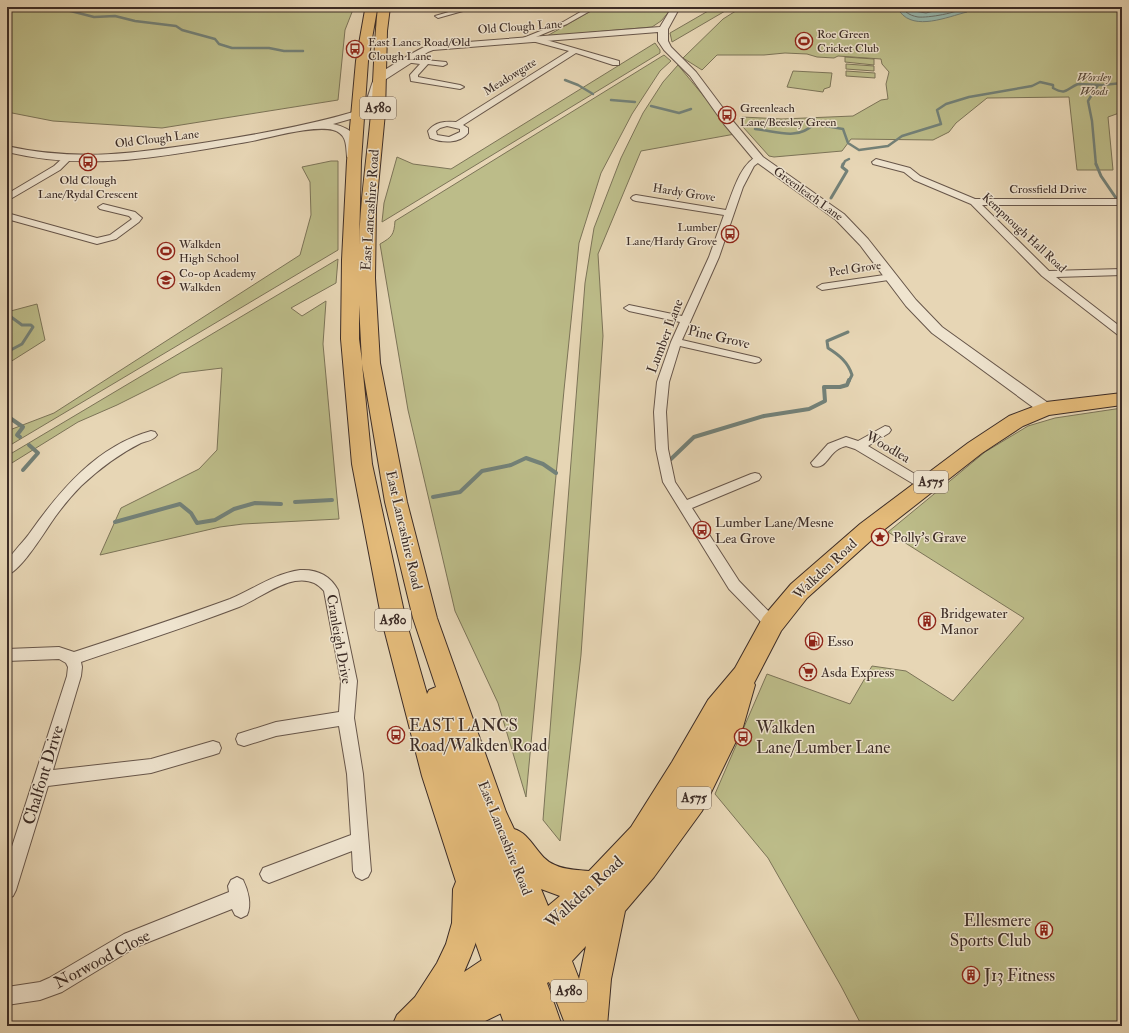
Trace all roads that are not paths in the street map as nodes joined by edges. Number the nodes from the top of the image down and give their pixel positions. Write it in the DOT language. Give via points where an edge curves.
graph roads {
  1 [pos="372,7"];
  2 [pos="384,7"];
  3 [pos="474,7"];
  4 [pos="594,7"];
  5 [pos="676,7"];
  6 [pos="438,16"];
  7 [pos="663,28"];
  8 [pos="531,39"];
  9 [pos="575,51"];
  10 [pos="380,60"];
  11 [pos="407,60"];
  12 [pos="426,62"];
  13 [pos="616,63"];
  14 [pos="443,64"];
  15 [pos="379,80"];
  16 [pos="360,84"];
  17 [pos="460,87"];
  18 [pos="358,113"];
  19 [pos="457,124"];
  20 [pos="309,126"];
  21 [pos="7,149"];
  22 [pos="68,158"];
  23 [pos="759,159"];
  24 [pos="354,162"];
  25 [pos="876,162"];
  26 [pos="7,198"];
  27 [pos="636,198"];
  28 [pos="122,200"];
  29 [pos="974,202"];
  30 [pos="1122,202"];
  31 [pos="729,213"];
  32 [pos="7,216"];
  33 [pos="358,256"];
  34 [pos="1122,272"];
  35 [pos="1046,274"];
  36 [pos="891,277"];
  37 [pos="822,287"];
  38 [pos="629,308"];
  39 [pos="686,320"];
  40 [pos="1122,333"];
  41 [pos="676,342"];
  42 [pos="755,360"];
  43 [pos="1122,399"];
  44 [pos="1046,409"];
  45 [pos="885,430"];
  46 [pos="151,435"];
  47 [pos="859,446"];
  48 [pos="817,463"];
  49 [pos="755,477"];
  50 [pos="926,486"];
  51 [pos="396,502"];
  52 [pos="684,506"];
  53 [pos="7,570"];
  54 [pos="772,624"];
  55 [pos="7,655"];
  56 [pos="72,659"];
  57 [pos="346,718"];
  58 [pos="244,740"];
  59 [pos="213,748"];
  60 [pos="42,779"];
  61 [pos="492,813"];
  62 [pos="359,840"];
  63 [pos="465,868"];
  64 [pos="362,871"];
  65 [pos="269,874"];
  66 [pos="7,890"];
  67 [pos="603,895"];
  68 [pos="239,897"];
  69 [pos="549,943"];
  70 [pos="514,972"];
  71 [pos="7,996"];
  72 [pos="433,1022"];
  73 [pos="521,1026"];
  74 [pos="546,1026"];
  75 [pos="582,1026"];
  76 [pos="590,1026"];
  1 -- 16 [label="highway, East Lancashire Road / A580"];
  2 -- 10 [label="highway, East Lancashire Road / A580"];
  3 -- 6 [label="street"];
  4 -- 8 [label="street" via="565,23 527,37"];
  5 -- 7 [label="street"];
  7 -- 8 [label="street, Old Clough Lane"];
  7 -- 23 [label="street, Greenleach Lane" via="663,40 672,54 687,67"];
  8 -- 9 [label="street"];
  8 -- 11 [label="street, Old Clough Lane" via="432,47"];
  9 -- 13 [label="street"];
  9 -- 19 [label="street, Meadowgate"];
  10 -- 11 [label="street, Old Clough Lane" via="392,64"];
  10 -- 15 [label="highway, East Lancashire Road / A580"];
  11 -- 12 [label="street"];
  11 -- 15 [label="street, Old Clough Lane"];
  12 -- 14 [label="street"];
  12 -- 17 [label="street" via="414,75 414,79"];
  15 -- 18 [label="street, Old Clough Lane" via="368,109"];
  15 -- 33 [label="highway, East Lancashire Road / A580" via="368,208"];
  16 -- 18 [label="highway, East Lancashire Road / A580"];
  16 -- 20 [label="street, Old Clough Lane" via="353,101 346,109"];
  18 -- 20 [label="street, Old Clough Lane"];
  18 -- 24 [label="highway, East Lancashire Road / A580"];
  20 -- 22 [label="street, Old Clough Lane" via="156,154"];
  20 -- 24 [label="street" via="334,127 347,133"];
  21 -- 22 [label="street, Old Clough Lane"];
  22 -- 26 [label="street" via="57,168"];
  23 -- 31 [label="street, Lumber Lane" via="750,165"];
  23 -- 36 [label="street, Greenleach Lane" via="840,217 864,242"];
  24 -- 33 [label="highway, East Lancashire Road / A580" via="351,219"];
  25 -- 29 [label="street, Kempnough Hall Road" via="907,170 916,178"];
  27 -- 31 [label="street, Hardy Grove"];
  28 -- 32 [label="street" via="107,207 132,214 137,218 113,237 102,240 93,240"];
  29 -- 30 [label="street, Crossfield Drive"];
  29 -- 35 [label="street, Kempnough Hall Road"];
  31 -- 39 [label="street, Lumber Lane" via="714,257"];
  33 -- 51 [label="highway, East Lancashire Road / A580" via="371,363"];
  33 -- 63 [label="highway, East Lancashire Road / A580" via="350,339 362,464 394,621 436,776"];
  34 -- 35 [label="street"];
  35 -- 40 [label="street, Kempnough Hall Road"];
  36 -- 37 [label="street, Peel Grove"];
  36 -- 44 [label="street, Greenleach Lane" via="937,330"];
  38 -- 39 [label="street"];
  39 -- 41 [label="street, Lumber Lane"];
  41 -- 42 [label="street, Pine Grove"];
  41 -- 52 [label="street, Lumber Lane" via="662,382 660,420 662,449 669,482"];
  43 -- 44 [label="highway, Walkden Road / A575"];
  44 -- 50 [label="highway, Walkden Road / A575" via="1016,421 975,448"];
  45 -- 47 [label="street"];
  46 -- 53 [label="street" via="138,440 86,474 58,503 30,544"];
  47 -- 48 [label="street, Woodlea" via="846,441 832,447"];
  47 -- 50 [label="street, Woodlea"];
  49 -- 52 [label="street"];
  50 -- 54 [label="highway, Walkden Road / A575" via="868,530 799,591"];
  51 -- 61 [label="highway, East Lancashire Road / A580" via="425,618"];
  51 -- 70 [label="highway" via="398,540 412,611 466,794 509,915"];
  52 -- 54 [label="street, Lumber Lane" via="734,585"];
  54 -- 67 [label="highway, Walkden Road / A575" via="744,676 730,727 692,802 644,867"];
  55 -- 56 [label="street" via="59,653"];
  56 -- 57 [label="street, Cranleigh Drive" via="217,610 243,600 280,580 308,575 320,578 331,590 349,681"];
  56 -- 60 [label="street, Chalfont Drive" via="75,667 74,676"];
  57 -- 58 [label="street" via="276,729"];
  57 -- 62 [label="street, Cranleigh Drive" via="355,774"];
  59 -- 60 [label="street" via="151,766"];
  60 -- 66 [label="street, Chalfont Drive"];
  61 -- 67 [label="highway" via="525,859 547,878"];
  61 -- 69 [label="highway, East Lancashire Road / A580"];
  62 -- 64 [label="street, Cranleigh Drive"];
  62 -- 65 [label="street"];
  63 -- 70 [label="highway, East Lancashire Road / A580"];
  63 -- 72 [label="main road" via="468,912 464,934"];
  67 -- 69 [label="highway, Walkden Road / A575" via="574,936"];
  67 -- 76 [label="highway" via="600,946"];
  68 -- 71 [label="street, Norwood Close" via="130,940 55,985 40,991"];
  69 -- 70 [label="highway, Walkden Road" via="532,944 528,961"];
  69 -- 75 [label="highway, East Lancashire Road / A580"];
  70 -- 72 [label="main road"];
  70 -- 73 [label="highway, East Lancashire Road / A580"];
  70 -- 74 [label="highway"];
}
